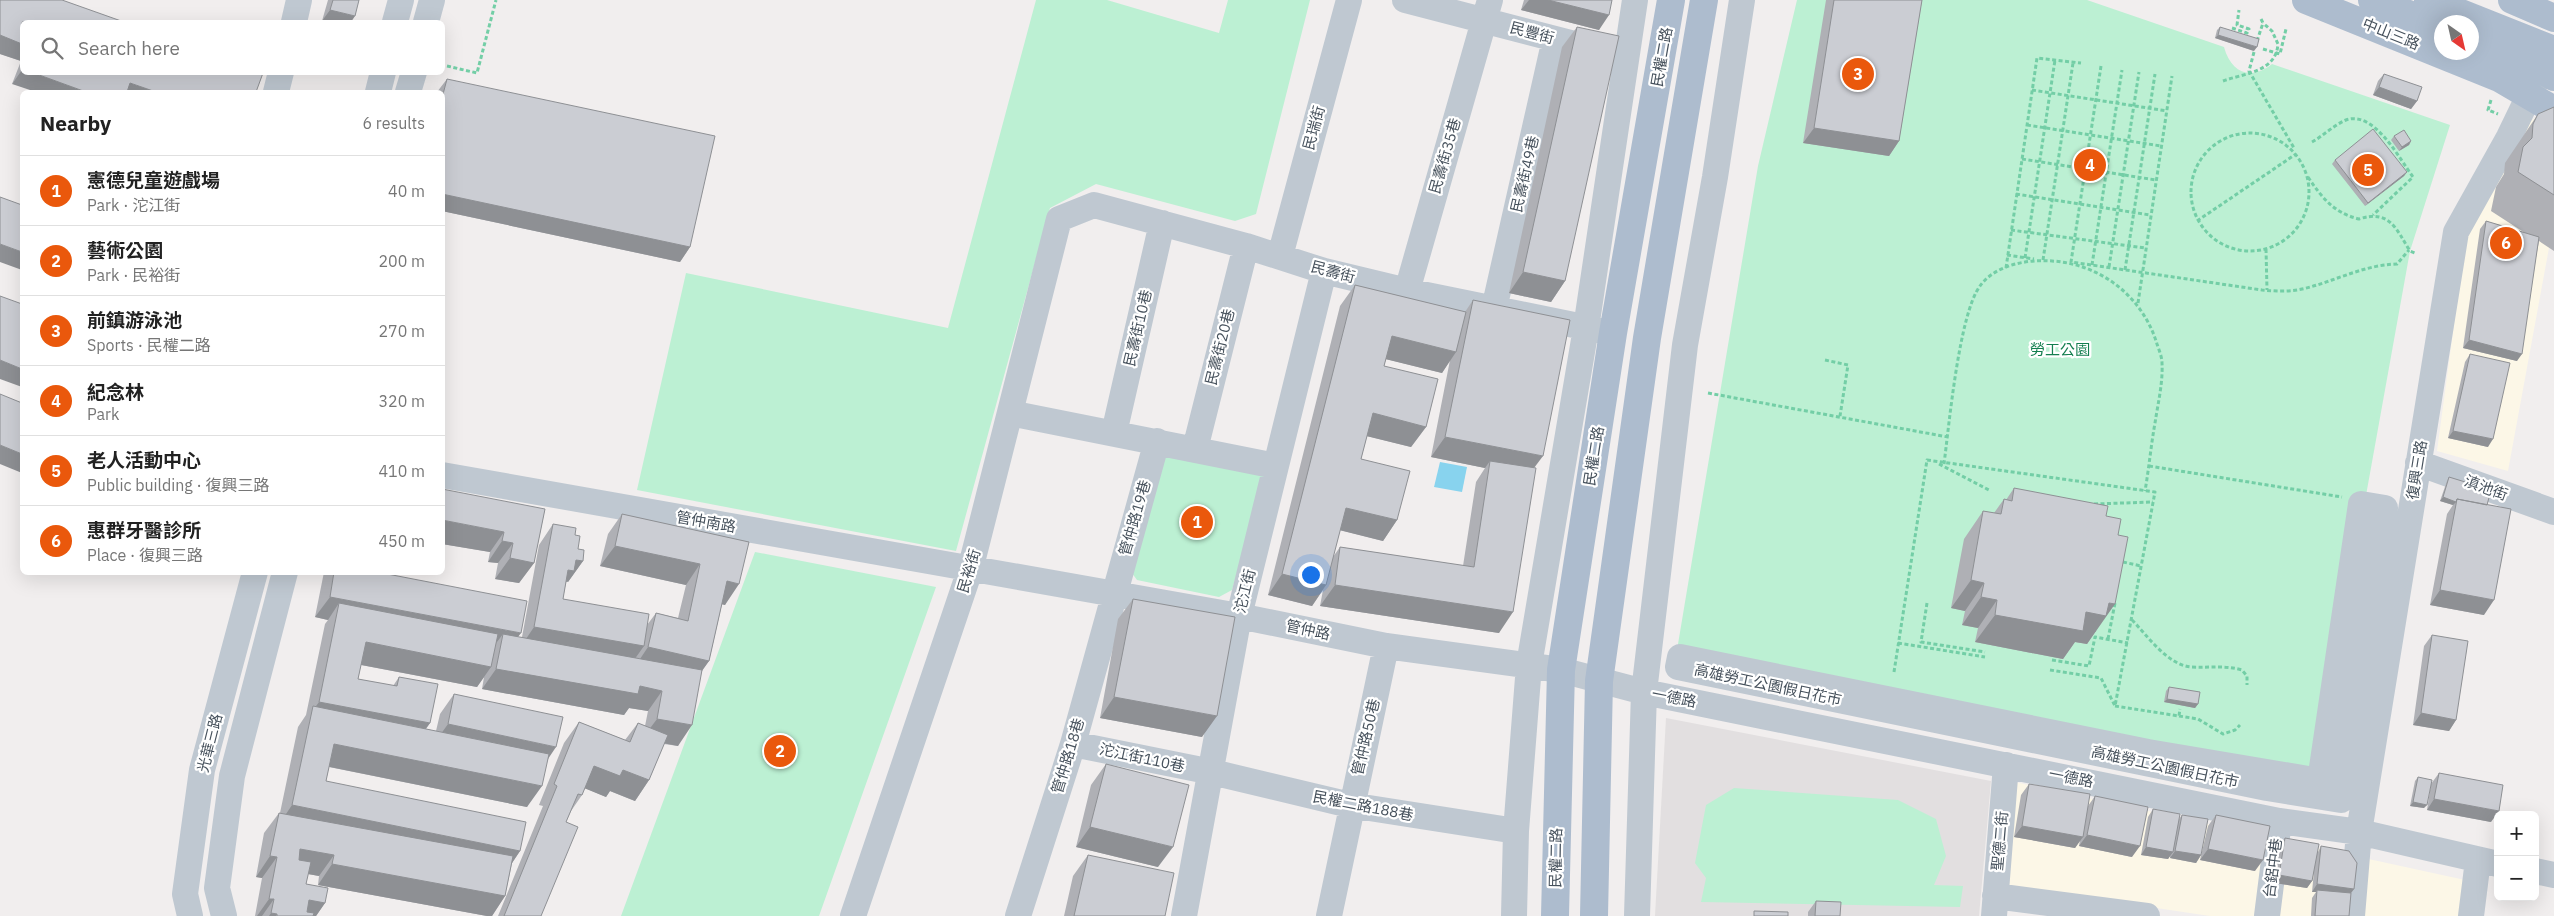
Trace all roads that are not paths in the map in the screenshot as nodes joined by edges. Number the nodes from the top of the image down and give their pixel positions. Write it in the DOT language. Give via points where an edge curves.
graph roads {
  1 [pos="299,0"];
  2 [pos="401,0"];
  3 [pos="432,0"];
  4 [pos="1349,0"];
  5 [pos="1405,0"];
  6 [pos="1636,0"];
  7 [pos="1671,0"];
  8 [pos="1704,0"];
  9 [pos="1742,0"];
  10 [pos="2306,0"];
  11 [pos="2372,0"];
  12 [pos="2428,0"];
  13 [pos="2512,0"];
  14 [pos="1486,10"];
  15 [pos="2554,18"];
  16 [pos="294,20"];
  17 [pos="396,20"];
  18 [pos="427,20"];
  19 [pos="2434,24"];
  20 [pos="1555,39"];
  21 [pos="2479,41"];
  22 [pos="1626,56"];
  23 [pos="2551,58"];
  24 [pos="1660,66"];
  25 [pos="280,75"];
  26 [pos="381,75"];
  27 [pos="413,75"];
  28 [pos="276,90"];
  29 [pos="378,90"];
  30 [pos="409,90"];
  31 [pos="2530,96"];
  32 [pos="2554,110"];
  33 [pos="1059,219"];
  34 [pos="1162,223"];
  35 [pos="1246,246"];
  36 [pos="1280,256"];
  37 [pos="1324,270"];
  38 [pos="1407,291"];
  39 [pos="1494,309"];
  40 [pos="1586,328"];
  41 [pos="1613,333"];
  42 [pos="1010,412"];
  43 [pos="1114,433"];
  44 [pos="1157,442"];
  45 [pos="1195,449"];
  46 [pos="2418,463"];
  47 [pos="1276,466"];
  48 [pos="445,476"];
  49 [pos="2386,508"];
  50 [pos="2554,512"];
  51 [pos="970,570"];
  52 [pos="254,575"];
  53 [pos="284,575"];
  54 [pos="1113,594"];
  55 [pos="1239,616"];
  56 [pos="1386,646"];
  57 [pos="1529,665"];
  58 [pos="1561,670"];
  59 [pos="1599,681"];
  60 [pos="1644,692"];
  61 [pos="1073,744"];
  62 [pos="2006,765"];
  63 [pos="1212,772"];
  64 [pos="1350,805"];
  65 [pos="2279,821"];
  66 [pos="1516,831"];
  67 [pos="2359,832"];
  68 [pos="2488,862"];
  69 [pos="2539,873"];
  70 [pos="2554,875"];
  71 [pos="1995,906"];
  72 [pos="190,916"];
  73 [pos="224,916"];
  74 [pos="853,916"];
  75 [pos="1018,916"];
  76 [pos="1184,916"];
  77 [pos="1329,916"];
  78 [pos="1514,916"];
  79 [pos="1555,916"];
  80 [pos="1594,916"];
  81 [pos="1636,916"];
  82 [pos="2147,916"];
  83 [pos="2267,916"];
  84 [pos="2352,916"];
  85 [pos="2471,916"];
  1 -- 16 [label="street"];
  2 -- 17 [label="street"];
  3 -- 18 [label="street"];
  4 -- 36 [label="street, 民瑞街"];
  5 -- 14 [label="street, 民豐街"];
  6 -- 22 [label="street, 民權二路"];
  7 -- 24 [label="main road, 民權二路"];
  8 -- 59 [label="main road, 民權二路" via="1647,338"];
  9 -- 60 [label="street" via="1685,346"];
  10 -- 31 [label="main road, 中山三路" via="2499,78"];
  11 -- 19 [label="main road, 中山三路"];
  12 -- 23 [label="main road"];
  13 -- 15 [label="main road"];
  14 -- 20 [label="street, 民豐街"];
  14 -- 38 [label="street, 民壽街35巷"];
  20 -- 22 [label="street, 民豐街"];
  20 -- 39 [label="street, 民壽街49巷"];
  21 -- 23 [label="main road"];
  22 -- 24 [label="street, 民豐街"];
  22 -- 40 [label="street, 民權二路"];
  23 -- 31 [label="street, 復興三路"];
  24 -- 41 [label="main road, 民權二路"];
  25 -- 28 [label="street"];
  26 -- 29 [label="street"];
  27 -- 30 [label="street"];
  31 -- 32 [label="main road, 中山三路"];
  31 -- 46 [label="street, 復興三路" via="2456,232"];
  33 -- 34 [label="street, 民壽街" via="1094,205"];
  33 -- 42 [label="street, 民裕街"];
  34 -- 35 [label="street, 民壽街"];
  34 -- 43 [label="street, 民壽街10巷"];
  35 -- 36 [label="street, 民壽街"];
  35 -- 45 [label="street, 民壽街20巷"];
  36 -- 37 [label="street, 民壽街"];
  37 -- 38 [label="street, 民壽街"];
  37 -- 47 [label="street, 沱江街"];
  38 -- 39 [label="street, 民壽街"];
  39 -- 40 [label="street, 民壽街"];
  40 -- 41 [label="street, 民壽街"];
  40 -- 57 [label="street, 民權二路"];
  41 -- 58 [label="main road, 民權二路"];
  42 -- 43 [label="street"];
  42 -- 51 [label="street, 民裕街"];
  43 -- 44 [label="street"];
  44 -- 45 [label="street"];
  44 -- 54 [label="street, 管仲路19巷"];
  45 -- 47 [label="street"];
  46 -- 50 [label="street, 滇池街"];
  46 -- 67 [label="street, 復興三路"];
  47 -- 55 [label="street, 沱江街"];
  48 -- 51 [label="street, 管仲南路"];
  49 -- 49 [label="street, 高雄勞工公園假日花市" via="2341,800 2248,784 1678,667 1680,657 2148,752 2320,781 2361,504"];
  51 -- 54 [label="street, 管仲路"];
  51 -- 74 [label="street, 民裕街"];
  52 -- 72 [label="street, 光華三路" via="202,770 185,894"];
  53 -- 73 [label="street, 光華三路" via="232,776 217,888"];
  54 -- 55 [label="street, 管仲路"];
  54 -- 61 [label="street, 管仲路18巷"];
  55 -- 56 [label="street, 管仲路"];
  55 -- 63 [label="street, 沱江街"];
  56 -- 57 [label="street, 管仲路"];
  56 -- 64 [label="street, 管仲路50巷"];
  57 -- 58 [label="street, 管仲路"];
  57 -- 66 [label="street, 民權二路"];
  58 -- 59 [label="street, 管仲路"];
  58 -- 79 [label="main road, 民權二路"];
  59 -- 60 [label="street, 管仲路"];
  59 -- 80 [label="main road, 民權二路"];
  60 -- 62 [label="street, 一德路"];
  60 -- 81 [label="street"];
  61 -- 63 [label="street, 沱江街110巷"];
  61 -- 75 [label="street, 管仲路18巷"];
  62 -- 65 [label="street, 一德路"];
  62 -- 71 [label="street, 聖德二街"];
  63 -- 64 [label="street, 民權二路188巷"];
  63 -- 76 [label="street, 沱江街"];
  64 -- 66 [label="street, 民權二路188巷"];
  64 -- 77 [label="street, 管仲路50巷"];
  65 -- 67 [label="street, 一德路"];
  65 -- 83 [label="street, 台鋁中巷"];
  66 -- 78 [label="street, 民權二路"];
  67 -- 68 [label="street, 一德路"];
  67 -- 84 [label="street, 復興三路"];
  68 -- 85 [label="street"];
  69 -- 70 [label="street"];
  71 -- 82 [label="street"];
}
